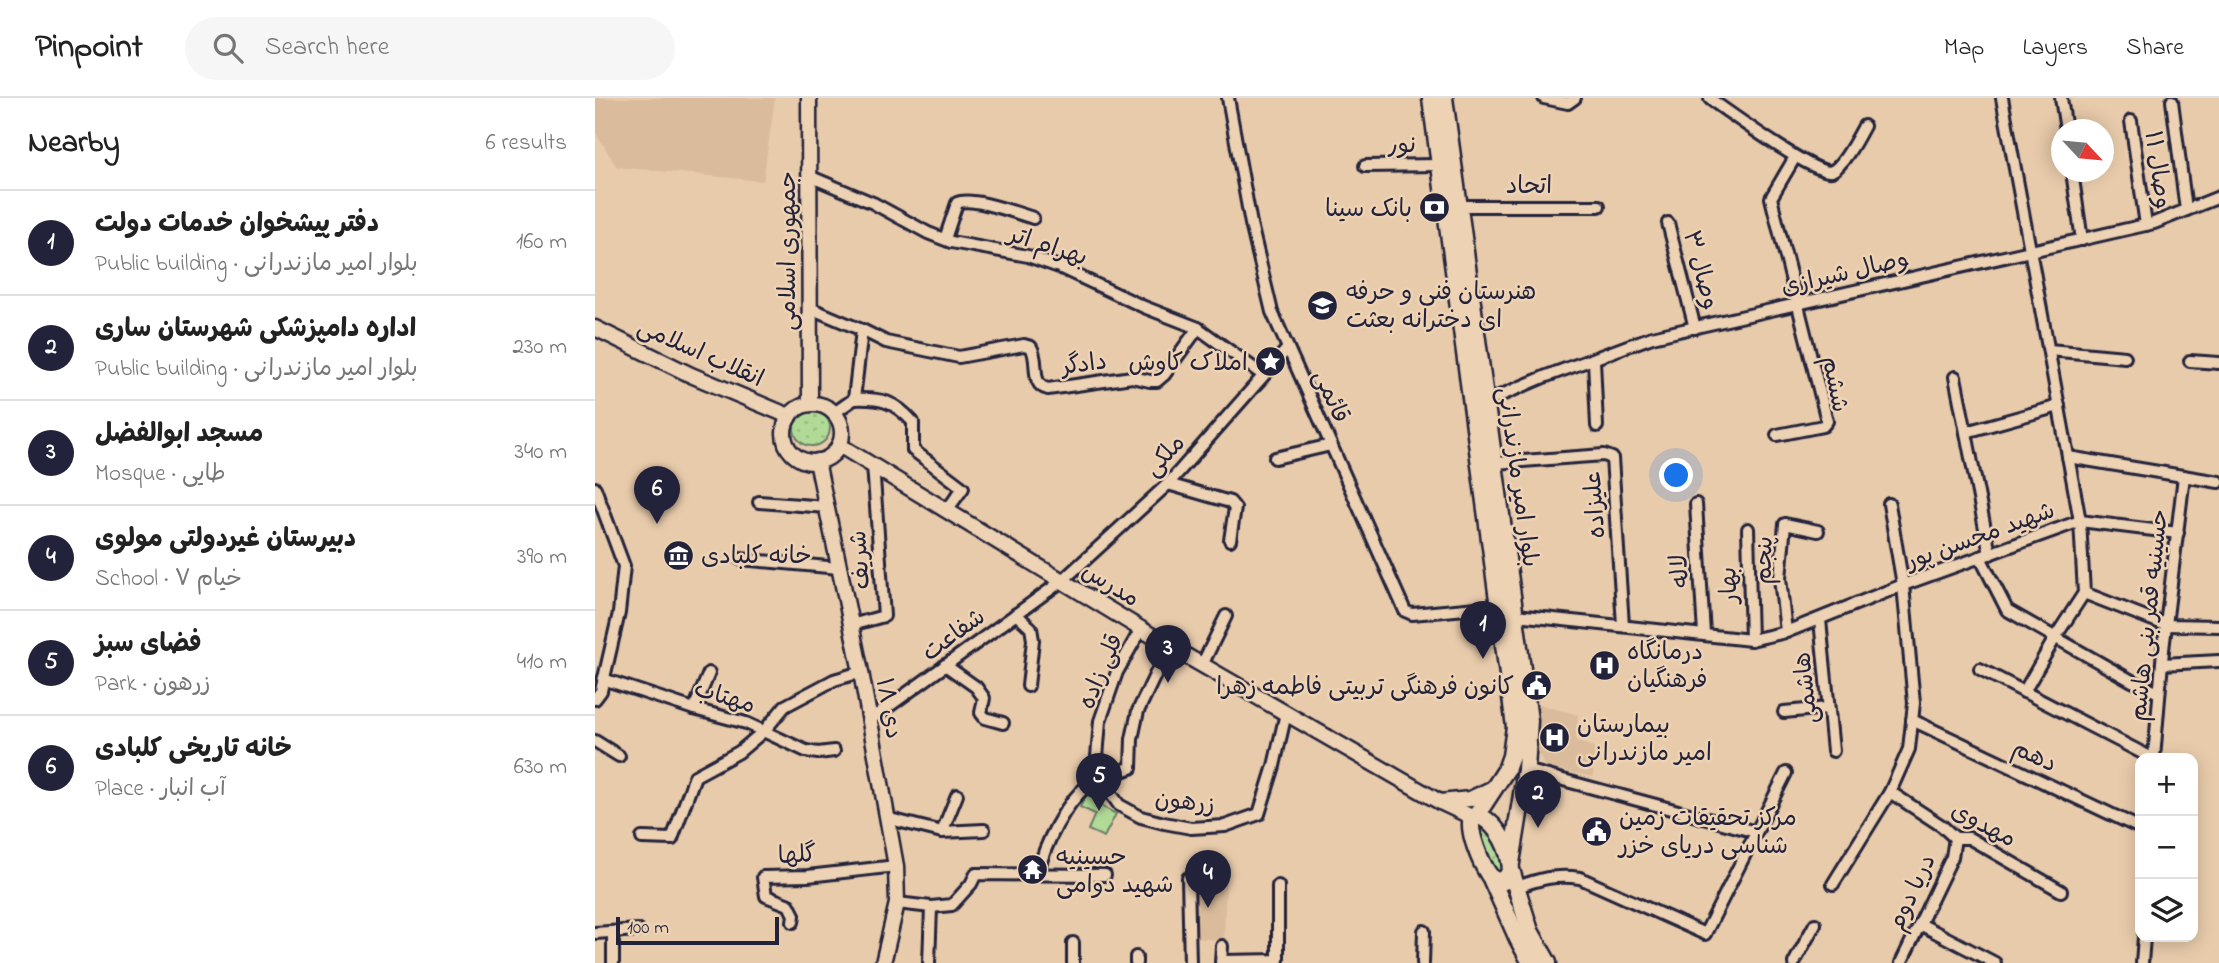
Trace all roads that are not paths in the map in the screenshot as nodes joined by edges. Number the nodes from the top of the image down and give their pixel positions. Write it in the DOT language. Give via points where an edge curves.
graph roads {
  1 [pos="809,98"];
  2 [pos="1228,98"];
  3 [pos="1431,98"];
  4 [pos="1444,98"];
  5 [pos="1544,98"];
  6 [pos="1575,98"];
  7 [pos="2001,98"];
  8 [pos="2061,98"];
  9 [pos="1710,99"];
  10 [pos="2172,101"];
  11 [pos="2064,119"];
  12 [pos="2131,121"];
  13 [pos="1864,126"];
  14 [pos="1795,157"];
  15 [pos="1440,165"];
  16 [pos="1365,166"];
  17 [pos="809,176"];
  18 [pos="2073,182"];
  19 [pos="2219,197"];
  20 [pos="1459,206"];
  21 [pos="1599,206"];
  22 [pos="2186,210"];
  23 [pos="1033,218"];
  24 [pos="1668,223"];
  25 [pos="2145,225"];
  26 [pos="945,239"];
  27 [pos="2082,240"];
  28 [pos="2031,252"];
  29 [pos="1796,305"];
  30 [pos="810,308"];
  31 [pos="595,328"];
  32 [pos="1198,328"];
  33 [pos="1695,328"];
  34 [pos="862,330"];
  35 [pos="1288,348"];
  36 [pos="2049,349"];
  37 [pos="2125,358"];
  38 [pos="1594,360"];
  39 [pos="2190,361"];
  40 [pos="2219,363"];
  41 [pos="1263,375"];
  42 [pos="1955,377"];
  43 [pos="854,399"];
  44 [pos="1485,402"];
  45 [pos="810,404"];
  46 [pos="2059,406"];
  47 [pos="834,413"];
  48 [pos="789,416"];
  49 [pos="1597,426"];
  50 [pos="1966,432"];
  51 [pos="1777,435"];
  52 [pos="839,444"];
  53 [pos="1331,444"];
  54 [pos="2068,457"];
  55 [pos="1275,458"];
  56 [pos="817,461"];
  57 [pos="1496,463"];
  58 [pos="873,465"];
  59 [pos="2184,476"];
  60 [pos="2219,482"];
  61 [pos="1168,484"];
  62 [pos="595,488"];
  63 [pos="759,502"];
  64 [pos="1696,504"];
  65 [pos="1889,504"];
  66 [pos="827,507"];
  67 [pos="947,510"];
  68 [pos="2080,521"];
  69 [pos="1748,529"];
  70 [pos="1818,531"];
  71 [pos="2178,533"];
  72 [pos="1230,540"];
  73 [pos="1985,555"];
  74 [pos="740,559"];
  75 [pos="839,568"];
  76 [pos="1062,580"];
  77 [pos="1903,585"];
  78 [pos="2084,593"];
  79 [pos="1498,606"];
  80 [pos="1016,614"];
  81 [pos="1516,615"];
  82 [pos="1226,616"];
  83 [pos="1820,620"];
  84 [pos="851,625"];
  85 [pos="1623,625"];
  86 [pos="2166,625"];
  87 [pos="2219,626"];
  88 [pos="1141,629"];
  89 [pos="1786,632"];
  90 [pos="1704,634"];
  91 [pos="2056,636"];
  92 [pos="1751,639"];
  93 [pos="1169,646"];
  94 [pos="2219,661"];
  95 [pos="2162,664"];
  96 [pos="946,665"];
  97 [pos="1202,665"];
  98 [pos="1980,669"];
  99 [pos="861,672"];
  100 [pos="709,673"];
  101 [pos="603,679"];
  102 [pos="1028,686"];
  103 [pos="2024,692"];
  104 [pos="2159,693"];
  105 [pos="595,699"];
  106 [pos="1828,708"];
  107 [pos="694,709"];
  108 [pos="1784,712"];
  109 [pos="1286,713"];
  110 [pos="870,720"];
  111 [pos="1912,720"];
  112 [pos="1003,723"];
  113 [pos="765,730"];
  114 [pos="595,741"];
  115 [pos="834,751"];
  116 [pos="1833,751"];
  117 [pos="2143,753"];
  118 [pos="2153,753"];
  119 [pos="619,756"];
  120 [pos="1526,770"];
  121 [pos="1786,773"];
  122 [pos="1100,778"];
  123 [pos="1499,783"];
  124 [pos="1522,789"];
  125 [pos="1890,792"];
  126 [pos="957,795"];
  127 [pos="1440,802"];
  128 [pos="1474,817"];
  129 [pos="886,818"];
  130 [pos="2135,826"];
  131 [pos="984,830"];
  132 [pos="942,832"];
  133 [pos="1756,832"];
  134 [pos="642,838"];
  135 [pos="1955,838"];
  136 [pos="896,866"];
  137 [pos="1511,867"];
  138 [pos="1037,875"];
  139 [pos="1105,875"];
  140 [pos="1490,876"];
  141 [pos="1188,878"];
  142 [pos="1833,884"];
  143 [pos="1278,886"];
  144 [pos="1515,888"];
  145 [pos="2061,891"];
  146 [pos="897,904"];
  147 [pos="931,907"];
  148 [pos="793,922"];
  149 [pos="1815,924"];
  150 [pos="1920,924"];
  151 [pos="638,930"];
  152 [pos="1424,931"];
  153 [pos="595,933"];
  154 [pos="613,933"];
  155 [pos="2144,942"];
  156 [pos="1073,943"];
  157 [pos="1222,946"];
  158 [pos="1221,962"];
  159 [pos="613,963"];
  160 [pos="883,963"];
  161 [pos="929,963"];
  162 [pos="1073,963"];
  163 [pos="1190,963"];
  164 [pos="1423,963"];
  165 [pos="1531,963"];
  166 [pos="1548,963"];
  167 [pos="1794,963"];
  168 [pos="1901,963"];
  169 [pos="1995,963"];
  170 [pos="2143,963"];
  1 -- 17 [label="main road, جمهوری اسلامی"];
  2 -- 35 [label="street, قائمی" via="1251,225 1272,312"];
  3 -- 15 [label="main road, بلوار امیر مازندرانی"];
  4 -- 20 [label="main road, بلوار امیر مازندرانی"];
  5 -- 6 [label="street" via="1568,103"];
  7 -- 28 [label="street, شهید محسن پور"];
  8 -- 11 [label="street"];
  9 -- 14 [label="street"];
  10 -- 22 [label="street"];
  12 -- 25 [label="street, وصال ۱۱"];
  13 -- 14 [label="street" via="1833,171 1824,172"];
  14 -- 29 [label="street" via="1771,198"];
  15 -- 16 [label="street, نور"];
  15 -- 79 [label="main road, بلوار امیر مازندرانی"];
  17 -- 26 [label="street, بهرام اتر"];
  17 -- 30 [label="main road, جمهوری اسلامی"];
  18 -- 27 [label="street"];
  19 -- 22 [label="street, وصال شیرازی"];
  20 -- 21 [label="street, اتحاد"];
  20 -- 44 [label="main road, بلوار امیر مازندرانی"];
  22 -- 25 [label="street, وصال شیرازی"];
  23 -- 26 [label="street" via="963,201 957,203"];
  24 -- 33 [label="street, وصال ۳"];
  25 -- 27 [label="street, وصال شیرازی"];
  26 -- 32 [label="street, بهرام اتر" via="1028,256"];
  27 -- 28 [label="street, وصال شیرازی"];
  28 -- 29 [label="street, وصال شیرازی"];
  28 -- 36 [label="street, شهید محسن پور"];
  29 -- 33 [label="street, وصال شیرازی"];
  29 -- 51 [label="street, ششم" via="1827,421 1823,426"];
  30 -- 34 [label="street"];
  30 -- 45 [label="main road, جمهوری اسلامی"];
  31 -- 48 [label="main road, انقلاب اسلامی"];
  32 -- 34 [label="street, دادگر" via="1157,381 1132,377 1048,389 1037,383 1031,347 959,357 886,342"];
  32 -- 41 [label="street, بهرام اتر"];
  33 -- 38 [label="street, وصال شیرازی" via="1652,337"];
  34 -- 43 [label="street"];
  35 -- 41 [label="street, ملکی"];
  35 -- 53 [label="street, قائمی"];
  36 -- 37 [label="street"];
  36 -- 46 [label="street, شهید محسن پور"];
  38 -- 44 [label="street, وصال شیرازی"];
  38 -- 49 [label="street"];
  39 -- 40 [label="street"];
  41 -- 61 [label="street, ملکی"];
  42 -- 50 [label="street"];
  43 -- 47 [label="street"];
  43 -- 67 [label="street" via="877,398 900,407 913,422 913,450 963,488"];
  44 -- 57 [label="main road, بلوار امیر مازندرانی"];
  45 -- 47 [label="main road"];
  45 -- 48 [label="main road"];
  46 -- 50 [label="street"];
  46 -- 54 [label="street, شهید محسن پور"];
  47 -- 52 [label="main road" via="842,428"];
  48 -- 56 [label="main road" via="784,428 788,448 798,457"];
  50 -- 73 [label="street"];
  52 -- 56 [label="main road" via="834,453"];
  52 -- 58 [label="main road, مدرس"];
  53 -- 55 [label="street"];
  53 -- 79 [label="street, قائمی" via="1405,611"];
  54 -- 59 [label="street"];
  54 -- 68 [label="street, شهید محسن پور"];
  56 -- 66 [label="main road, ۱۸ دی"];
  57 -- 81 [label="main road, بلوار امیر مازندرانی"];
  57 -- 85 [label="street, علیزاده" via="1612,458"];
  58 -- 67 [label="main road, مدرس"];
  58 -- 84 [label="street, شریف" via="884,616"];
  59 -- 60 [label="street"];
  59 -- 71 [label="street, حسینیه قمر بنی هاشم"];
  61 -- 72 [label="street" via="1230,502 1235,508"];
  61 -- 76 [label="street, ملکی"];
  62 -- 101 [label="street" via="624,566 619,613"];
  63 -- 66 [label="street"];
  64 -- 90 [label="street, لاله"];
  65 -- 77 [label="street"];
  66 -- 75 [label="main road, ۱۸ دی"];
  67 -- 76 [label="main road, مدرس"];
  68 -- 71 [label="street"];
  68 -- 73 [label="street, شهید محسن پور"];
  68 -- 78 [label="street"];
  69 -- 92 [label="street, بهار"];
  70 -- 89 [label="street, پنجم" via="1785,524 1780,578"];
  71 -- 86 [label="street, حسینیه قمر بنی هاشم"];
  73 -- 77 [label="street, شهید محسن پور"];
  73 -- 91 [label="street" via="2007,610"];
  74 -- 75 [label="street"];
  75 -- 84 [label="main road, ۱۸ دی"];
  76 -- 80 [label="street, شفاعت"];
  76 -- 88 [label="main road, مدرس"];
  77 -- 83 [label="street, شهید محسن پور"];
  77 -- 111 [label="street"];
  78 -- 86 [label="street"];
  78 -- 91 [label="street"];
  79 -- 123 [label="main road, بلوار امیر مازندرانی" via="1515,727 1511,756"];
  80 -- 96 [label="street, شفاعت"];
  80 -- 102 [label="street" via="1031,628"];
  81 -- 85 [label="street, شهید محسن پور"];
  81 -- 120 [label="main road, بلوار امیر مازندرانی" via="1529,720"];
  82 -- 97 [label="street"];
  83 -- 89 [label="street, شهید محسن پور"];
  83 -- 106 [label="street, هاشمی"];
  84 -- 99 [label="main road, ۱۸ دی"];
  85 -- 90 [label="street, شهید محسن پور"];
  86 -- 87 [label="street"];
  86 -- 95 [label="street, حسینیه قمر بنی هاشم"];
  88 -- 93 [label="main road, مدرس"];
  88 -- 122 [label="street, قلی زاده" via="1118,672 1100,721 1096,769"];
  89 -- 92 [label="street, شهید محسن پور"];
  90 -- 92 [label="street, شهید محسن پور"];
  91 -- 103 [label="street"];
  91 -- 104 [label="street"];
  93 -- 97 [label="main road, مدرس"];
  93 -- 122 [label="street" via="1138,711 1131,768"];
  94 -- 95 [label="street"];
  95 -- 104 [label="street, حسینیه قمر بنی هاشم"];
  96 -- 110 [label="street, شفاعت"];
  96 -- 112 [label="street" via="976,687 984,698 981,713 985,718"];
  97 -- 109 [label="main road, مدرس"];
  98 -- 103 [label="street"];
  99 -- 110 [label="main road, ۱۸ دی"];
  99 -- 113 [label="street" via="834,680 785,706"];
  100 -- 107 [label="street"];
  101 -- 105 [label="street"];
  101 -- 107 [label="street, مهتاب"];
  103 -- 117 [label="street"];
  104 -- 118 [label="street, حسینیه قمر بنی هاشم"];
  106 -- 108 [label="street"];
  106 -- 116 [label="street, هاشمی"];
  107 -- 113 [label="street, مهتاب"];
  109 -- 122 [label="street, زرهون" via="1259,814 1226,826 1191,828 1141,817 1119,805"];
  109 -- 127 [label="main road, مدرس"];
  110 -- 129 [label="main road, ۱۸ دی"];
  111 -- 125 [label="street" via="1909,749"];
  111 -- 130 [label="street, دهم"];
  113 -- 115 [label="street, مهتاب" via="806,751"];
  113 -- 134 [label="street" via="739,752 695,776 671,839"];
  114 -- 119 [label="street"];
  120 -- 124 [label="main road, بلوار امیر مازندرانی"];
  120 -- 133 [label="street"];
  121 -- 133 [label="street"];
  122 -- 138 [label="street" via="1065,812 1044,850"];
  123 -- 124 [label="main road" via="1507,792"];
  123 -- 127 [label="main road" via="1470,799"];
  123 -- 128 [label="main road, بلوار امیر مازندرانی"];
  124 -- 137 [label="main road, بلوار امیر مازندرانی"];
  125 -- 135 [label="street, مهدوی"];
  125 -- 142 [label="street"];
  126 -- 132 [label="street"];
  127 -- 128 [label="main road, مدرس"];
  128 -- 137 [label="main road" via="1494,827"];
  128 -- 140 [label="main road" via="1469,827 1472,840"];
  129 -- 132 [label="street"];
  129 -- 136 [label="main road, ۱۸ دی"];
  131 -- 132 [label="street"];
  133 -- 144 [label="street" via="1705,934 1580,877 1560,875"];
  135 -- 145 [label="street, مهدوی" via="1969,838"];
  135 -- 150 [label="street, دریا دوم" via="1952,857"];
  136 -- 146 [label="main road, ۱۸ دی"];
  136 -- 148 [label="street, گلها" via="763,877 765,896 789,905"];
  137 -- 140 [label="main road" via="1504,881"];
  137 -- 144 [label="main road"];
  138 -- 139 [label="street"];
  138 -- 147 [label="street" via="976,874 952,905"];
  140 -- 165 [label="main road"];
  141 -- 163 [label="street"];
  143 -- 158 [label="street" via="1278,960"];
  144 -- 166 [label="main road" via="1530,931"];
  146 -- 147 [label="street"];
  146 -- 160 [label="main road, ۱۸ دی"];
  147 -- 161 [label="street"];
  149 -- 167 [label="street"];
  150 -- 168 [label="street, دریا دوم"];
  150 -- 169 [label="street"];
  151 -- 154 [label="street"];
  152 -- 164 [label="street"];
  153 -- 154 [label="street"];
  154 -- 159 [label="street"];
  155 -- 170 [label="street"];
  156 -- 162 [label="street"];
  157 -- 158 [label="street"];
}
